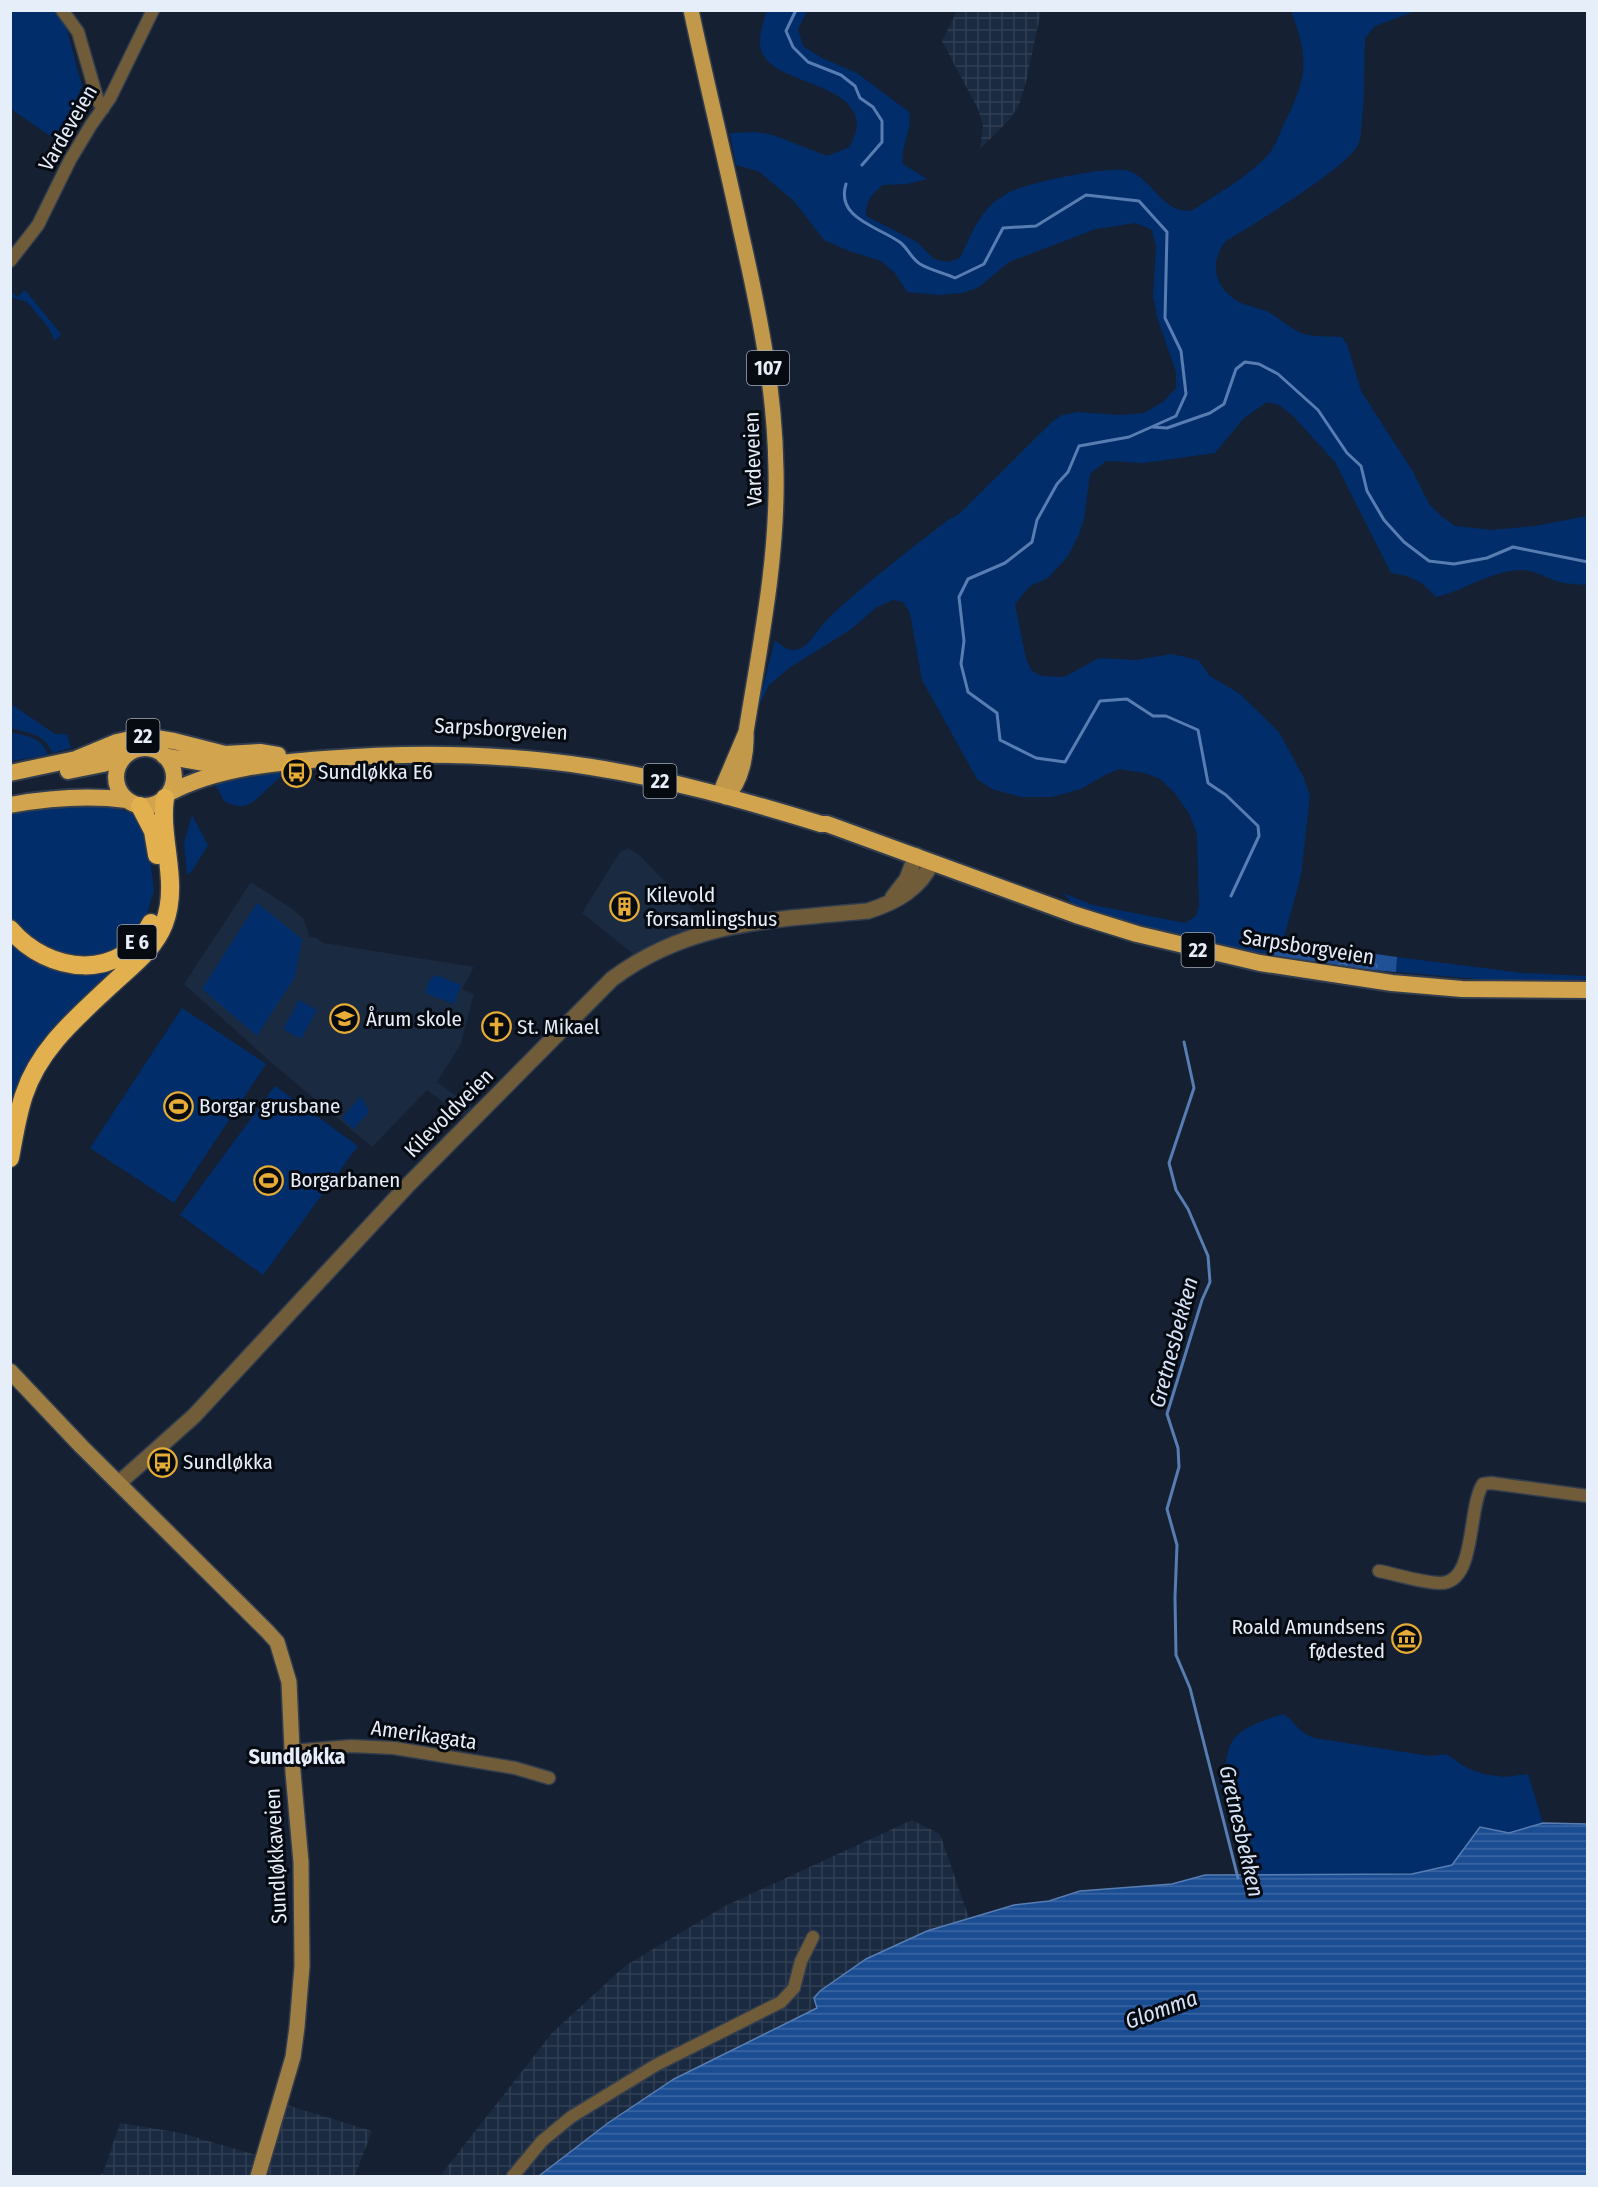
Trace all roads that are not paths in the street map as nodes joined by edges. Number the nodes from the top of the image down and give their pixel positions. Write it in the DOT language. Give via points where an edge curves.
graph roads {
  1 [pos="62,10"];
  2 [pos="153,10"];
  3 [pos="691,10"];
  4 [pos="103,109"];
  5 [pos="10,261"];
  6 [pos="278,755"];
  7 [pos="125,756"];
  8 [pos="164,756"];
  9 [pos="10,772"];
  10 [pos="10,779"];
  11 [pos="728,791"];
  12 [pos="167,795"];
  13 [pos="134,803"];
  14 [pos="10,805"];
  15 [pos="916,855"];
  16 [pos="932,862"];
  17 [pos="882,906"];
  18 [pos="10,929"];
  19 [pos="1587,990"];
  20 [pos="10,1158"];
  21 [pos="10,1371"];
  22 [pos="120,1482"];
  23 [pos="1587,1496"];
  24 [pos="1379,1571"];
  25 [pos="292,1751"];
  26 [pos="549,1778"];
  27 [pos="813,1937"];
  28 [pos="258,2176"];
  29 [pos="513,2176"];
  1 -- 4 [label="street" via="78,32"];
  2 -- 4 [label="street, Vardeveien"];
  3 -- 11 [label="main road, Vardeveien / 107" via="759,312 773,404 777,471 776,535 746,742 742,768"];
  4 -- 5 [label="street, Vardeveien" via="70,160 38,225"];
  6 -- 8 [label="highway, Sarpsborgveien / 22" via="203,762"];
  6 -- 9 [label="highway, 22" via="225,754 144,736 76,759"];
  6 -- 11 [label="highway, Sarpsborgveien / 22" via="418,747 515,750 617,762"];
  7 -- 8 [label="highway, 22" via="140,749"];
  7 -- 10 [label="highway, 22" via="84,768"];
  7 -- 13 [label="highway, 22" via="117,770 117,787"];
  8 -- 12 [label="highway, 22" via="174,777"];
  11 -- 12 [label="highway, Sarpsborgveien / 22" via="593,767 442,755 284,762 218,773"];
  11 -- 15 [label="highway, Sarpsborgveien / 22"];
  12 -- 13 [label="highway, 22" via="154,805"];
  12 -- 20 [label="highway, E 6" via="165,828 171,886 163,925 146,952 60,1033 44,1054 24,1094"];
  13 -- 14 [label="highway, 22" via="90,797"];
  13 -- 18 [label="highway, E 6" via="148,819 156,842 160,880 155,915 139,941 113,959 83,966 46,958"];
  15 -- 16 [label="highway, Sarpsborgveien / 22"];
  15 -- 17 [label="street" via="907,879"];
  16 -- 17 [label="street, Kilevoldveien" via="916,886"];
  16 -- 19 [label="highway, Sarpsborgveien / 22" via="1137,934 1260,963 1415,985"];
  17 -- 22 [label="street, Kilevoldveien" via="697,934 653,952 620,973 417,1176 194,1416"];
  21 -- 22 [label="main road, Sundløkkaveien"];
  22 -- 25 [label="main road, Sundløkkaveien" via="277,1642 288,1682"];
  23 -- 24 [label="street" via="1484,1484 1476,1498 1465,1564 1452,1580 1441,1583"];
  25 -- 26 [label="street, Amerikagata" via="351,1746 394,1748 514,1768"];
  25 -- 28 [label="main road, Sundløkkaveien" via="301,1862 299,2001 290,2066"];
  27 -- 29 [label="street" via="794,1988 781,2002 656,2065 571,2117 542,2141"];
}
